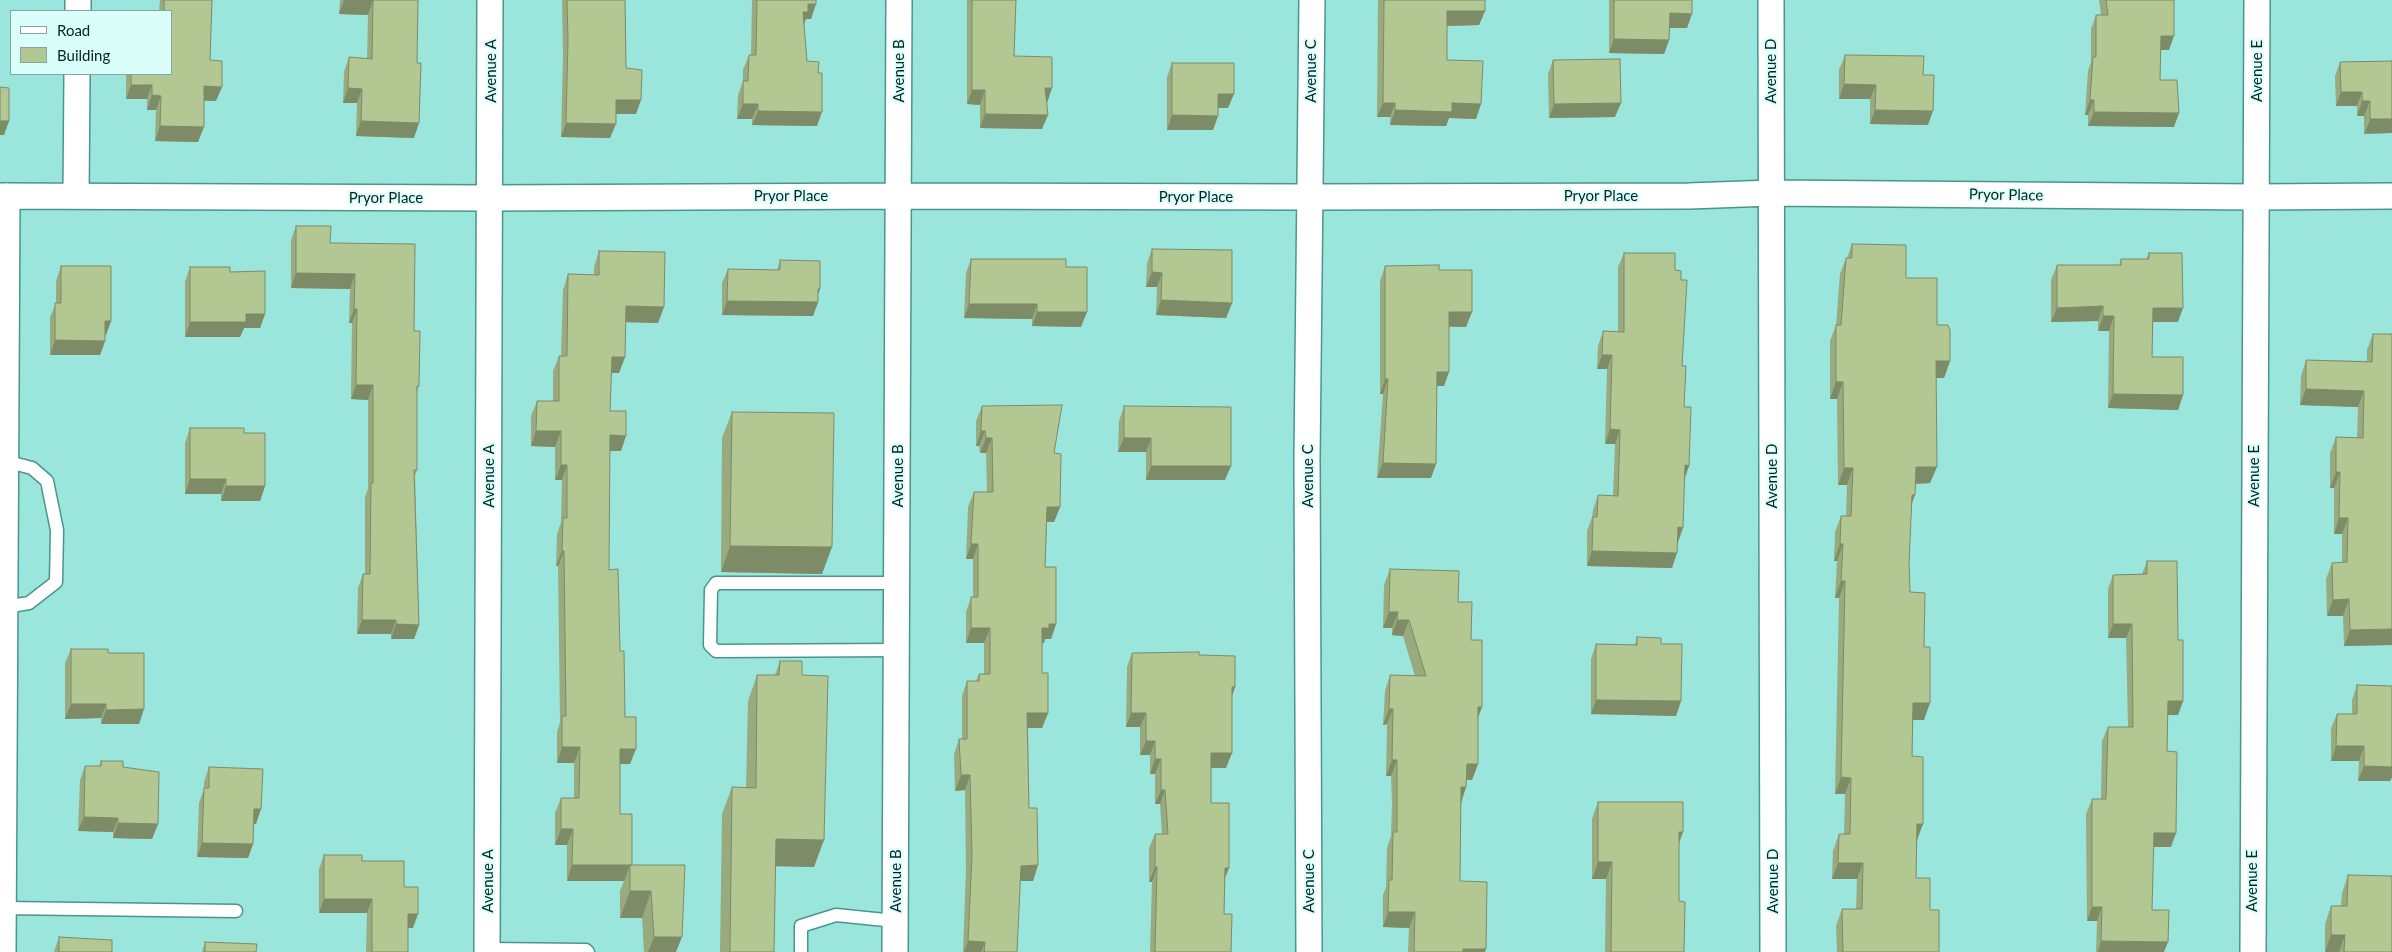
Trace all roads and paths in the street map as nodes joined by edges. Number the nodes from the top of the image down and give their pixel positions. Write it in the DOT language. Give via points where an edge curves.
graph roads {
  1 [pos="490,0"];
  2 [pos="899,0"];
  3 [pos="1312,0"];
  4 [pos="1771,0"];
  5 [pos="2257,0"];
  6 [pos="77,75"];
  7 [pos="1771,193"];
  8 [pos="3,196"];
  9 [pos="76,196"];
  10 [pos="899,196"];
  11 [pos="2392,196"];
  12 [pos="1310,197"];
  13 [pos="2256,197"];
  14 [pos="491,198"];
  15 [pos="6,461"];
  16 [pos="897,584"];
  17 [pos="5,607"];
  18 [pos="897,650"];
  19 [pos="4,908"];
  20 [pos="236,911"];
  21 [pos="895,922"];
  22 [pos="488,951"];
  23 [pos="3,952"];
  24 [pos="588,952"];
  25 [pos="801,952"];
  26 [pos="895,952"];
  27 [pos="1309,952"];
  28 [pos="1773,952"];
  29 [pos="2253,952"];
  1 -- 14 [label="street, Avenue A"];
  2 -- 10 [label="street, Avenue B"];
  3 -- 12 [label="street, Avenue C"];
  4 -- 7 [label="street, Avenue D"];
  5 -- 13 [label="street, Avenue E"];
  6 -- 9 [label="street"];
  7 -- 12 [label="street, Pryor Place"];
  7 -- 13 [label="street, Pryor Place"];
  7 -- 28 [label="street, Avenue D"];
  8 -- 9 [label="street, Pryor Place"];
  8 -- 15 [label="street"];
  9 -- 14 [label="street, Pryor Place"];
  10 -- 12 [label="street, Pryor Place"];
  10 -- 14 [label="street, Pryor Place"];
  10 -- 16 [label="street, Avenue B"];
  11 -- 13 [label="street, Pryor Place"];
  12 -- 27 [label="street, Avenue C" via="1307,459"];
  13 -- 29 [label="street, Avenue E"];
  14 -- 22 [label="street, Avenue A"];
  15 -- 17 [label="street"];
  15 -- 17 [label="lane" via="32,468 47,481 57,538 56,582 30,603"];
  16 -- 18 [label="street, Avenue B"];
  16 -- 18 [label="lane" via="716,584 711,590 710,645 716,651"];
  17 -- 19 [label="street"];
  18 -- 21 [label="street, Avenue B"];
  19 -- 20 [label="lane"];
  19 -- 23 [label="street"];
  21 -- 25 [label="lane" via="836,915 801,926"];
  21 -- 26 [label="street, Avenue B"];
  22 -- 24 [label="lane"];
}
